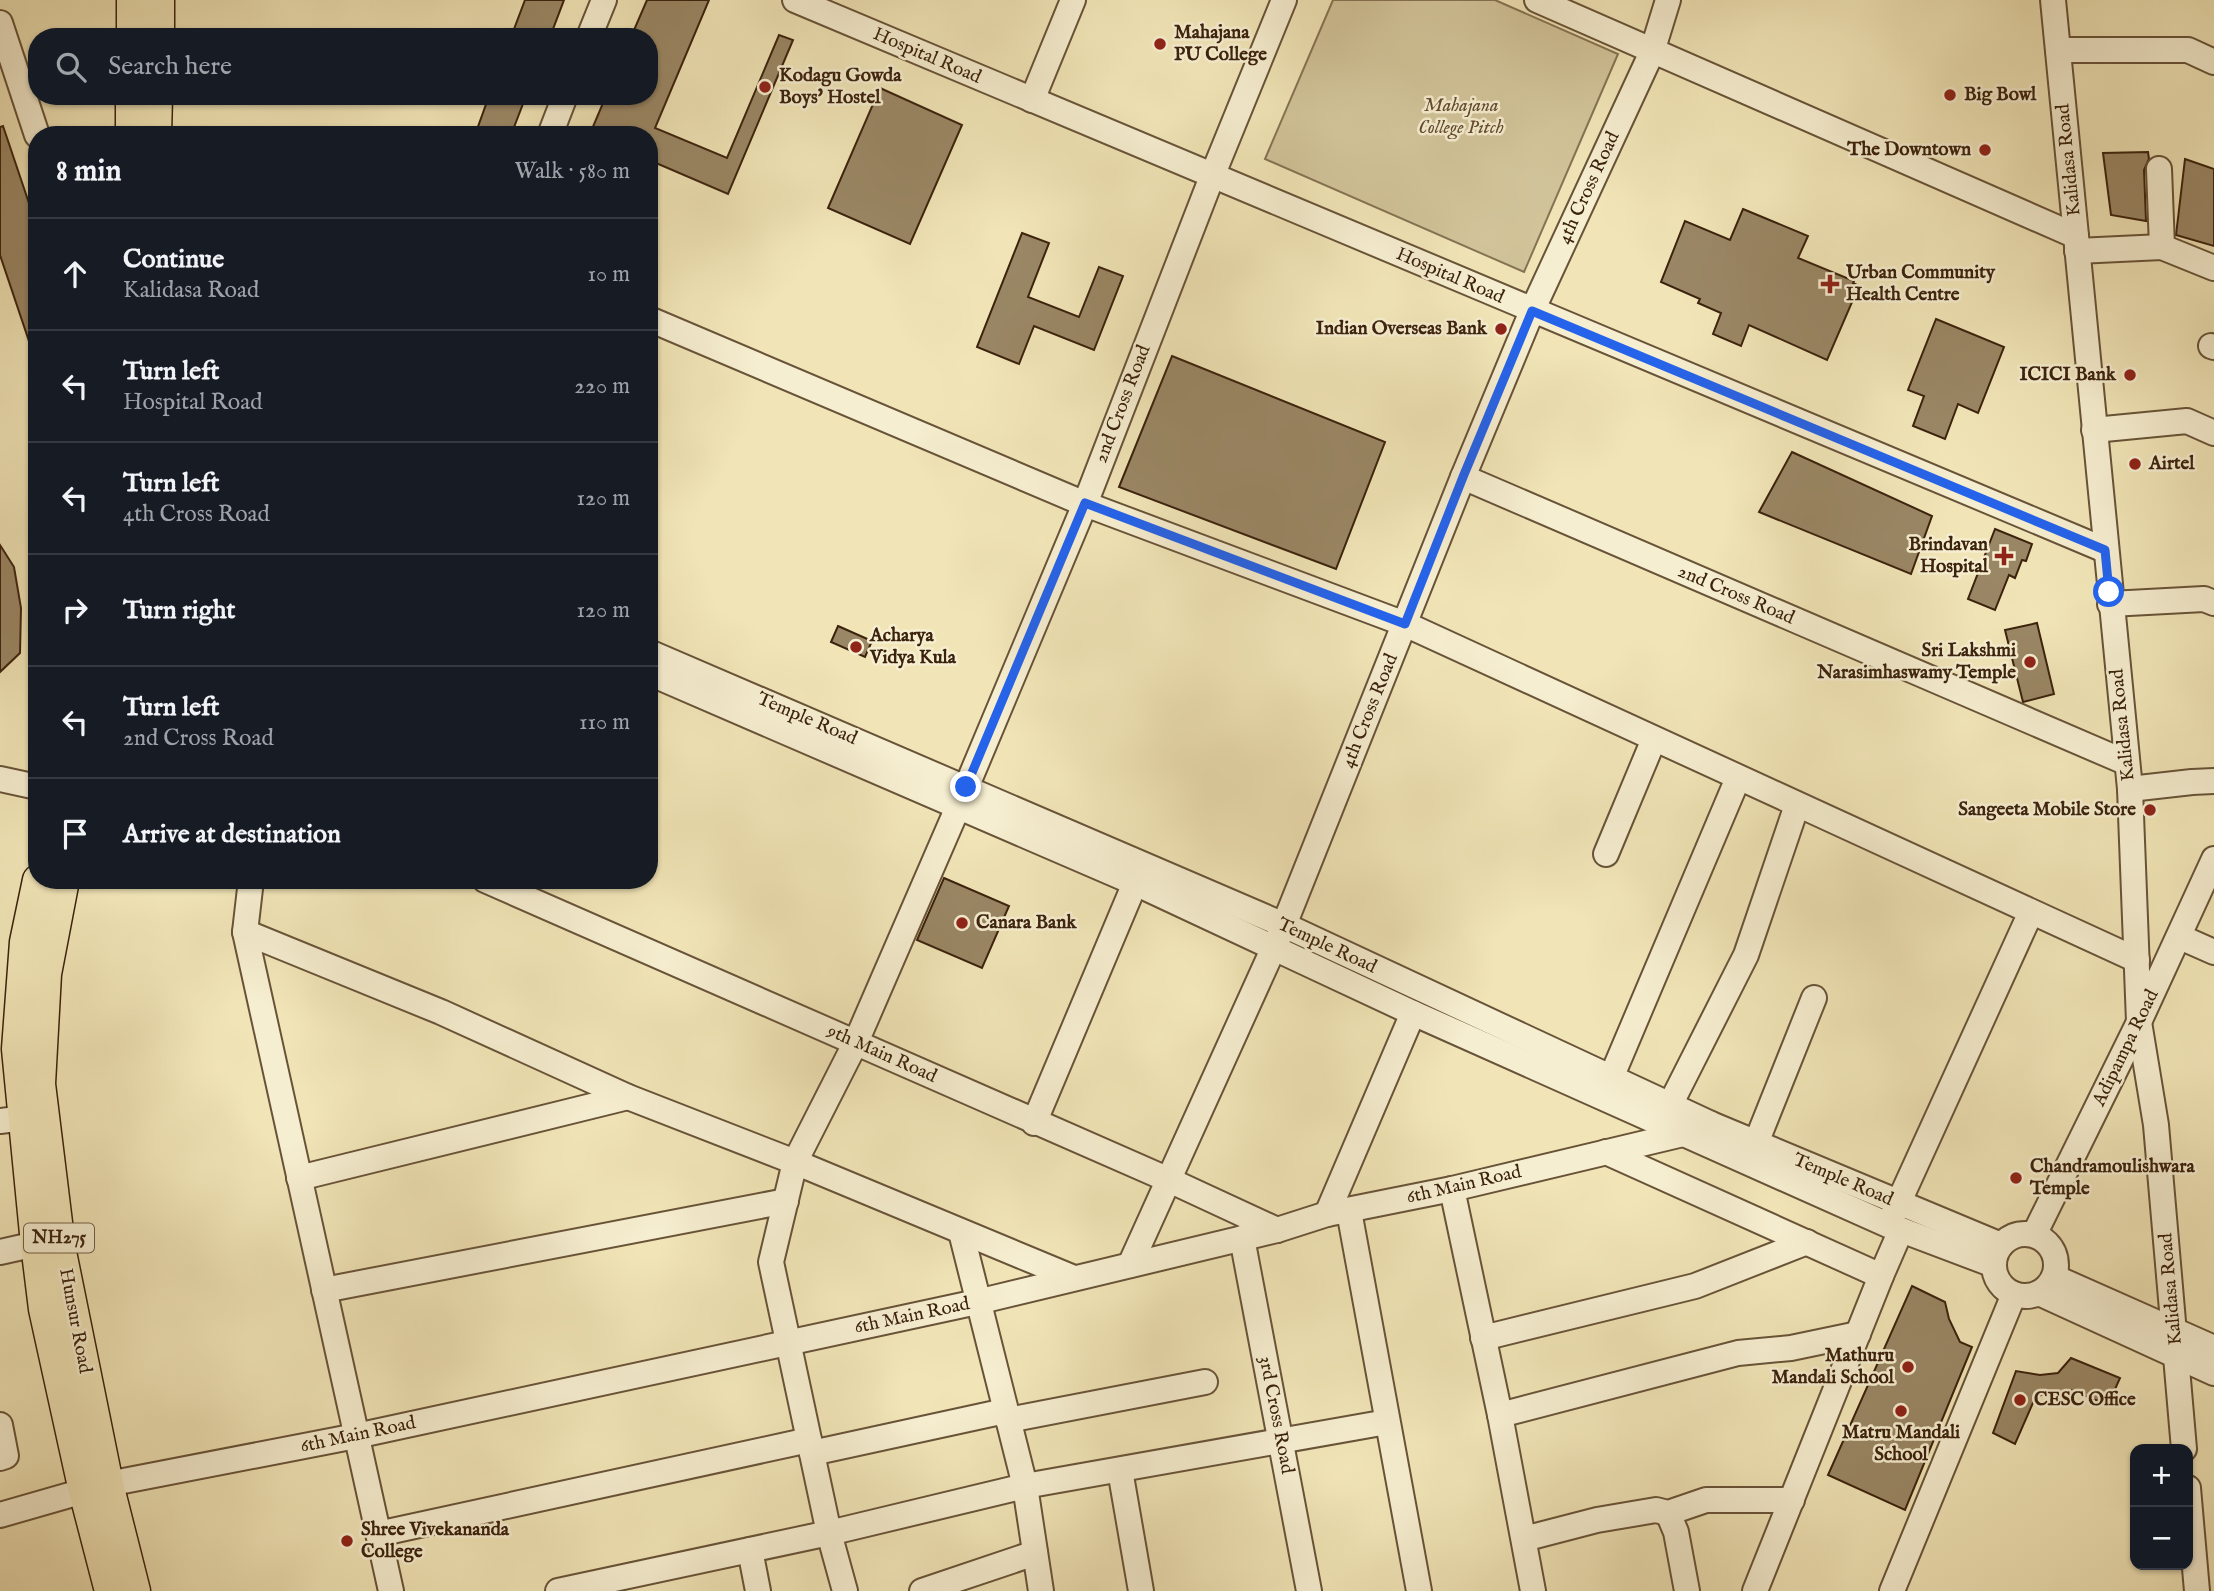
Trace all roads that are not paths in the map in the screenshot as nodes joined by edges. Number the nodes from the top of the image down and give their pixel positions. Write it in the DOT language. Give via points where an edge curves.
graph roads {
  1 [pos="132,0"];
  2 [pos="159,0"];
  3 [pos="604,0"];
  4 [pos="795,0"];
  5 [pos="1073,0"];
  6 [pos="1284,0"];
  7 [pos="1537,0"];
  8 [pos="1668,0"];
  9 [pos="2053,0"];
  10 [pos="0,23"];
  11 [pos="132,28"];
  12 [pos="159,28"];
  13 [pos="593,28"];
  14 [pos="2058,50"];
  15 [pos="1652,52"];
  16 [pos="2214,62"];
  17 [pos="9,75"];
  18 [pos="1031,100"];
  19 [pos="131,105"];
  20 [pos="157,105"];
  21 [pos="562,105"];
  22 [pos="33,126"];
  23 [pos="131,126"];
  24 [pos="156,126"];
  25 [pos="553,126"];
  26 [pos="2159,169"];
  27 [pos="1213,174"];
  28 [pos="2077,244"];
  29 [pos="2162,247"];
  30 [pos="2214,268"];
  31 [pos="1532,311"];
  32 [pos="658,323"];
  33 [pos="2094,430"];
  34 [pos="2214,433"];
  35 [pos="1463,477"];
  36 [pos="1085,503"];
  37 [pos="2105,550"];
  38 [pos="2214,603"];
  39 [pos="2110,604"];
  40 [pos="1405,624"];
  41 [pos="658,656"];
  42 [pos="658,677"];
  43 [pos="1654,739"];
  44 [pos="2125,762"];
  45 [pos="1738,778"];
  46 [pos="0,779"];
  47 [pos="2214,781"];
  48 [pos="28,785"];
  49 [pos="2130,789"];
  50 [pos="962,797"];
  51 [pos="1797,805"];
  52 [pos="1606,854"];
  53 [pos="2214,859"];
  54 [pos="1135,883"];
  55 [pos="36,889"];
  56 [pos="62,889"];
  57 [pos="250,889"];
  58 [pos="506,889"];
  59 [pos="2031,912"];
  60 [pos="1284,925"];
  61 [pos="246,932"];
  62 [pos="2180,937"];
  63 [pos="1273,949"];
  64 [pos="2214,951"];
  65 [pos="2137,960"];
  66 [pos="1814,998"];
  67 [pos="1413,1013"];
  68 [pos="2139,1022"];
  69 [pos="856,1042"];
  70 [pos="1611,1078"];
  71 [pos="628,1097"];
  72 [pos="1670,1105"];
  73 [pos="12,1120"];
  74 [pos="1034,1123"];
  75 [pos="1711,1124"];
  76 [pos="1683,1134"];
  77 [pos="1756,1143"];
  78 [pos="1606,1152"];
  79 [pos="795,1162"];
  80 [pos="299,1178"];
  81 [pos="1169,1180"];
  82 [pos="1452,1189"];
  83 [pos="786,1200"];
  84 [pos="1338,1212"];
  85 [pos="1896,1219"];
  86 [pos="1277,1230"];
  87 [pos="961,1232"];
  88 [pos="2034,1235"];
  89 [pos="1242,1238"];
  90 [pos="1807,1242"];
  91 [pos="36,1244"];
  92 [pos="0,1252"];
  93 [pos="1998,1255"];
  94 [pos="1130,1265"];
  95 [pos="1881,1276"];
  96 [pos="1074,1278"];
  97 [pos="2047,1285"];
  98 [pos="324,1290"];
  99 [pos="2014,1294"];
  100 [pos="978,1301"];
  101 [pos="2174,1331"];
  102 [pos="1858,1334"];
  103 [pos="1483,1338"];
  104 [pos="788,1342"];
  105 [pos="2214,1349"];
  106 [pos="2176,1357"];
  107 [pos="2214,1373"];
  108 [pos="1205,1382"];
  109 [pos="1007,1415"];
  110 [pos="1500,1415"];
  111 [pos="1387,1422"];
  112 [pos="0,1425"];
  113 [pos="356,1436"];
  114 [pos="1281,1441"];
  115 [pos="2184,1444"];
  116 [pos="811,1447"];
  117 [pos="0,1458"];
  118 [pos="1120,1469"];
  119 [pos="1025,1486"];
  120 [pos="96,1487"];
  121 [pos="1792,1500"];
  122 [pos="2193,1507"];
  123 [pos="1668,1513"];
  124 [pos="0,1515"];
  125 [pos="829,1533"];
  126 [pos="378,1534"];
  127 [pos="1524,1539"];
  128 [pos="2203,1549"];
  129 [pos="750,1550"];
  130 [pos="1035,1553"];
  131 [pos="655,1581"];
  132 [pos="110,1591"];
  133 [pos="135,1591"];
  134 [pos="391,1591"];
  135 [pos="558,1591"];
  136 [pos="758,1591"];
  137 [pos="845,1591"];
  138 [pos="922,1591"];
  139 [pos="1041,1591"];
  140 [pos="1141,1591"];
  141 [pos="1309,1591"];
  142 [pos="1419,1591"];
  143 [pos="1533,1591"];
  144 [pos="1687,1591"];
  145 [pos="1755,1591"];
  146 [pos="1892,1591"];
  147 [pos="2197,1591"];
  1 -- 11 [label="main road"];
  2 -- 12 [label="main road"];
  3 -- 13 [label="street"];
  4 -- 18 [label="street, Hospital Road"];
  5 -- 18 [label="street"];
  6 -- 27 [label="street, 2nd Cross Road"];
  7 -- 15 [label="street"];
  8 -- 15 [label="street, 4th Cross Road"];
  9 -- 14 [label="street, Kalidasa Road"];
  10 -- 17 [label="street"];
  14 -- 16 [label="street" via="2188,50"];
  14 -- 28 [label="street, Kalidasa Road"];
  15 -- 28 [label="street"];
  15 -- 31 [label="street, 4th Cross Road"];
  17 -- 22 [label="street"];
  18 -- 27 [label="street, Hospital Road"];
  19 -- 23 [label="main road"];
  20 -- 24 [label="main road"];
  21 -- 25 [label="street"];
  26 -- 29 [label="street"];
  27 -- 31 [label="street, Hospital Road"];
  27 -- 36 [label="street, 2nd Cross Road"];
  28 -- 29 [label="street"];
  28 -- 33 [label="street, Kalidasa Road"];
  29 -- 30 [label="street"];
  31 -- 35 [label="street, 4th Cross Road"];
  31 -- 37 [label="street, Hospital Road"];
  32 -- 36 [label="street"];
  33 -- 34 [label="street" via="2187,421"];
  33 -- 37 [label="street, Kalidasa Road"];
  35 -- 40 [label="street, 4th Cross Road"];
  35 -- 44 [label="street, 2nd Cross Road"];
  36 -- 40 [label="street"];
  36 -- 50 [label="street, 2nd Cross Road"];
  37 -- 39 [label="street, Kalidasa Road"];
  38 -- 39 [label="street" via="2204,599"];
  39 -- 44 [label="street, Kalidasa Road"];
  40 -- 43 [label="street"];
  40 -- 60 [label="street, 4th Cross Road"];
  41 -- 50 [label="street, Temple Road"];
  42 -- 50 [label="street, Temple Road"];
  43 -- 45 [label="street"];
  43 -- 52 [label="street"];
  44 -- 49 [label="street, Kalidasa Road"];
  45 -- 51 [label="street"];
  45 -- 70 [label="street"];
  46 -- 48 [label="street"];
  47 -- 49 [label="street"];
  49 -- 65 [label="street, Kalidasa Road"];
  50 -- 54 [label="street, Temple Road"];
  50 -- 60 [label="street, Temple Road"];
  50 -- 69 [label="street, 2nd Cross Road"];
  51 -- 59 [label="street"];
  51 -- 72 [label="street" via="1746,955"];
  53 -- 62 [label="street, Adipampa Road"];
  54 -- 63 [label="street, Temple Road"];
  54 -- 74 [label="street"];
  55 -- 73 [label="main road" via="25,942"];
  56 -- 120 [label="main road, Hunsur Road / NH275" via="46,974 40,1084"];
  57 -- 61 [label="street"];
  58 -- 69 [label="street, 9th Main Road"];
  59 -- 65 [label="street"];
  59 -- 85 [label="street"];
  60 -- 63 [label="street, 4th Cross Road"];
  60 -- 70 [label="street, Temple Road"];
  61 -- 71 [label="street" via="441,1012"];
  61 -- 80 [label="street"];
  62 -- 64 [label="street"];
  62 -- 68 [label="street, Adipampa Road"];
  63 -- 67 [label="street, Temple Road"];
  63 -- 81 [label="street, 4th Cross Road"];
  65 -- 68 [label="street, Kalidasa Road"];
  66 -- 77 [label="street"];
  67 -- 76 [label="street, Temple Road"];
  67 -- 84 [label="street"];
  68 -- 88 [label="street, Adipampa Road"];
  68 -- 101 [label="street, Kalidasa Road" via="2156,1125"];
  69 -- 74 [label="street, 9th Main Road"];
  69 -- 79 [label="street, 2nd Cross Road"];
  70 -- 72 [label="street, Temple Road"];
  71 -- 79 [label="street"];
  71 -- 80 [label="street"];
  72 -- 75 [label="street, Temple Road"];
  73 -- 91 [label="main road"];
  74 -- 81 [label="street, 9th Main Road"];
  75 -- 76 [label="street, 6th Main Road"];
  75 -- 77 [label="street, Temple Road"];
  76 -- 78 [label="street, 6th Main Road"];
  76 -- 85 [label="street, Temple Road"];
  77 -- 85 [label="street, Temple Road"];
  78 -- 82 [label="street, 6th Main Road"];
  78 -- 90 [label="street"];
  79 -- 83 [label="street, 2nd Cross Road"];
  79 -- 87 [label="street"];
  80 -- 98 [label="street"];
  81 -- 86 [label="street, 9th Main Road"];
  81 -- 94 [label="street, 4th Cross Road"];
  82 -- 84 [label="street, 6th Main Road"];
  82 -- 103 [label="street"];
  83 -- 98 [label="street"];
  83 -- 104 [label="street, 2nd Cross Road" via="771,1262"];
  84 -- 86 [label="street, 6th Main Road"];
  84 -- 111 [label="street"];
  85 -- 93 [label="street, Temple Road"];
  85 -- 95 [label="street"];
  86 -- 89 [label="street, 6th Main Road"];
  87 -- 96 [label="street"];
  87 -- 100 [label="street"];
  88 -- 93 [label="street" via="2016,1235"];
  88 -- 97 [label="street" via="2046,1242 2056,1260"];
  89 -- 94 [label="street, 6th Main Road"];
  89 -- 114 [label="street, 3rd Cross Road"];
  90 -- 95 [label="street"];
  90 -- 103 [label="street" via="1695,1286"];
  91 -- 92 [label="street"];
  91 -- 120 [label="main road" via="44,1309"];
  93 -- 99 [label="street" via="1997,1279"];
  94 -- 96 [label="street, 6th Main Road"];
  95 -- 102 [label="street"];
  96 -- 100 [label="street, 6th Main Road"];
  97 -- 99 [label="street" via="2030,1297"];
  97 -- 101 [label="street"];
  97 -- 106 [label="street"];
  98 -- 113 [label="street"];
  99 -- 146 [label="street"];
  100 -- 104 [label="street, 6th Main Road"];
  100 -- 109 [label="street"];
  101 -- 105 [label="street"];
  101 -- 106 [label="street, Kalidasa Road"];
  102 -- 110 [label="street" via="1738,1353"];
  102 -- 121 [label="street"];
  103 -- 110 [label="street"];
  104 -- 113 [label="street, 6th Main Road"];
  104 -- 116 [label="street, 2nd Cross Road"];
  106 -- 107 [label="street"];
  106 -- 115 [label="street, Kalidasa Road"];
  108 -- 109 [label="street"];
  109 -- 116 [label="street"];
  109 -- 119 [label="street"];
  110 -- 127 [label="street"];
  111 -- 114 [label="street"];
  111 -- 142 [label="street"];
  112 -- 117 [label="street" via="6,1456"];
  113 -- 120 [label="street, 6th Main Road"];
  113 -- 126 [label="street"];
  114 -- 118 [label="street"];
  114 -- 141 [label="street, 3rd Cross Road"];
  116 -- 125 [label="street, 2nd Cross Road"];
  116 -- 126 [label="street"];
  118 -- 119 [label="street"];
  118 -- 140 [label="street"];
  119 -- 125 [label="street"];
  119 -- 130 [label="street"];
  120 -- 124 [label="street, 6th Main Road"];
  120 -- 132 [label="main road"];
  120 -- 133 [label="main road, Hunsur Road / NH275"];
  121 -- 123 [label="street" via="1706,1500"];
  121 -- 145 [label="street"];
  122 -- 128 [label="street"];
  123 -- 127 [label="street" via="1656,1510"];
  123 -- 144 [label="street"];
  125 -- 129 [label="street"];
  125 -- 137 [label="street, 2nd Cross Road"];
  126 -- 134 [label="street"];
  127 -- 143 [label="street"];
  128 -- 147 [label="street"];
  129 -- 131 [label="street"];
  129 -- 136 [label="street"];
  130 -- 138 [label="street"];
  130 -- 139 [label="street"];
  131 -- 135 [label="street"];
}
